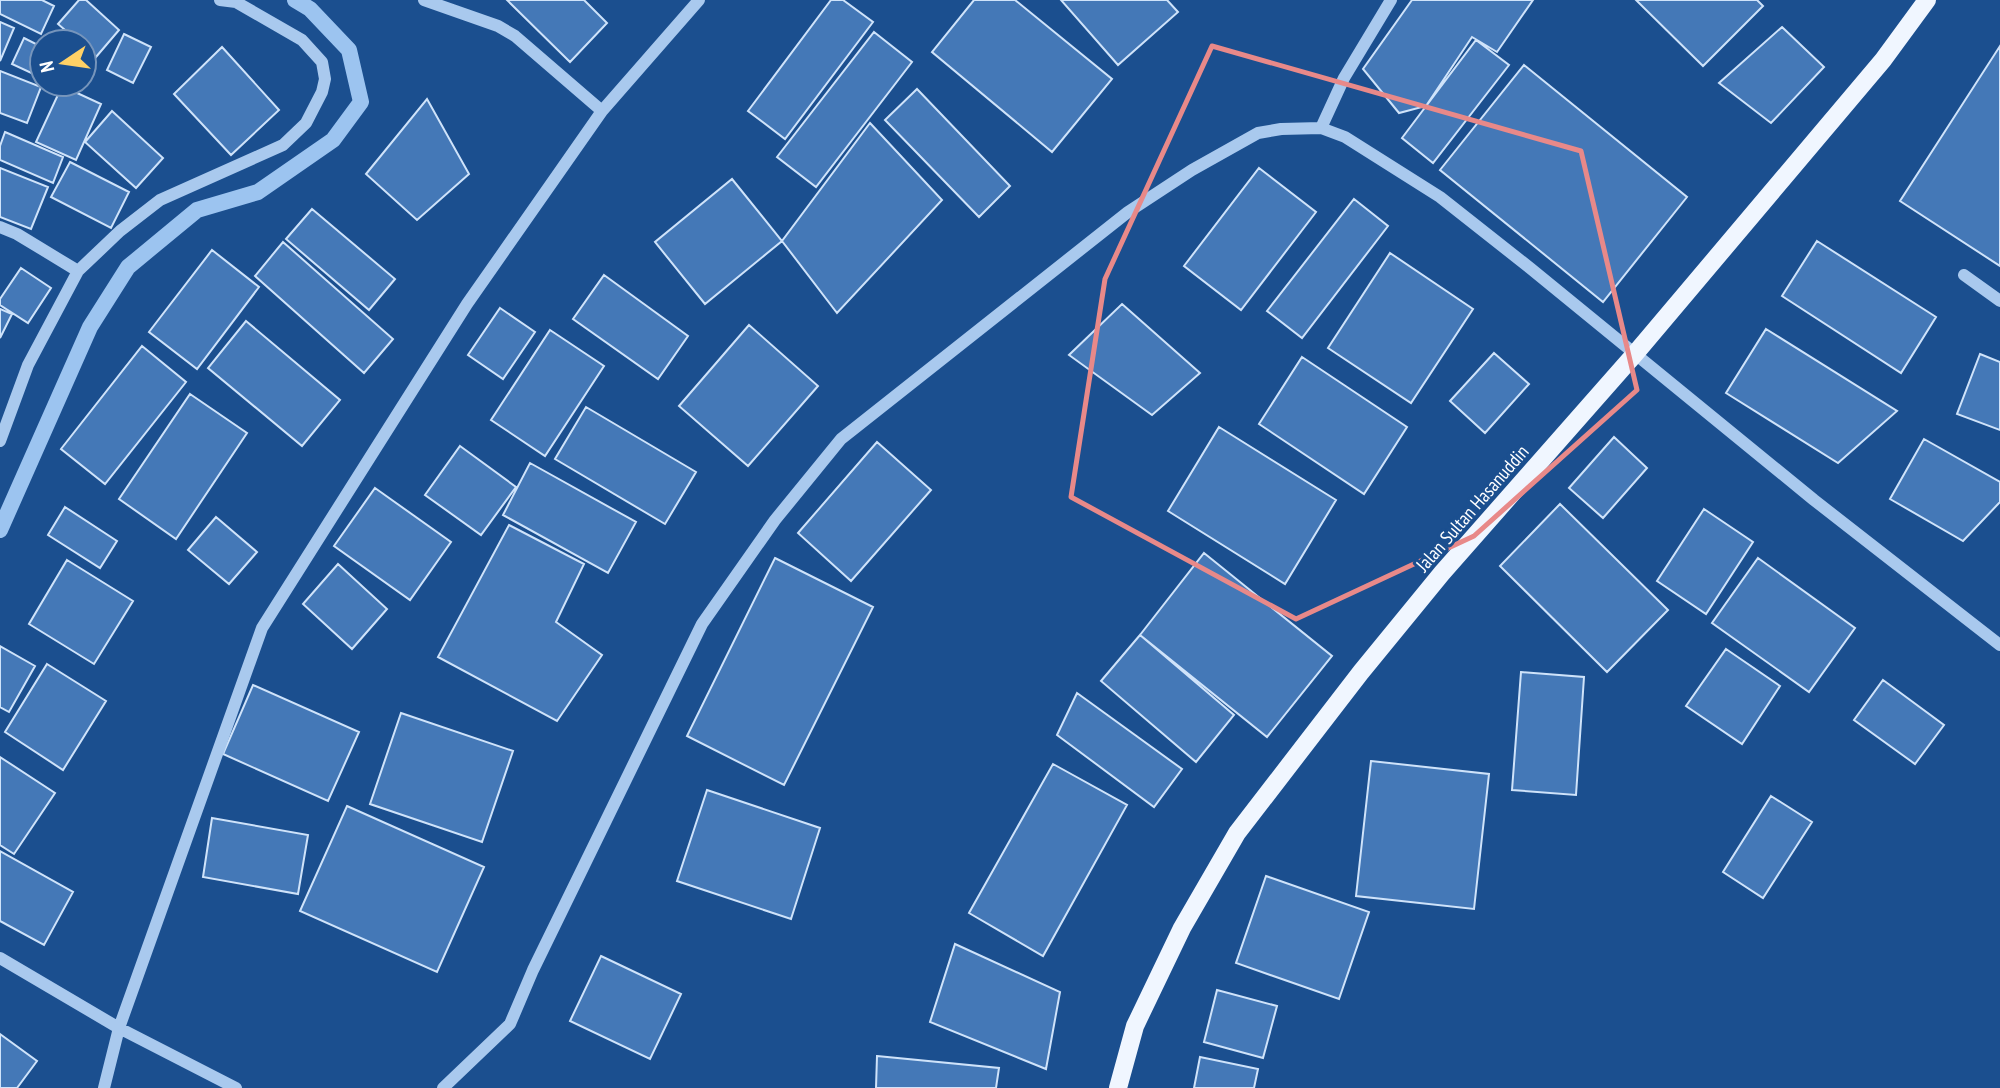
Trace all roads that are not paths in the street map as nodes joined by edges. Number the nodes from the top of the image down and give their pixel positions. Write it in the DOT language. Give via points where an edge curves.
graph roads {
  1 [pos="220,0"];
  2 [pos="424,0"];
  3 [pos="699,0"];
  4 [pos="1391,0"];
  5 [pos="1927,0"];
  6 [pos="602,111"];
  7 [pos="1321,128"];
  8 [pos="0,227"];
  9 [pos="78,271"];
  10 [pos="1964,275"];
  11 [pos="2000,301"];
  12 [pos="1634,355"];
  13 [pos="0,441"];
  14 [pos="2000,645"];
  15 [pos="0,958"];
  16 [pos="119,1028"];
  17 [pos="104,1088"];
  18 [pos="236,1088"];
  19 [pos="443,1088"];
  20 [pos="1118,1088"];
  1 -- 9 [label="street" via="236,2 315,52 325,79 306,123 276,149 160,201"];
  2 -- 6 [label="street" via="515,36"];
  3 -- 6 [label="street"];
  4 -- 7 [label="street" via="1344,78"];
  5 -- 12 [label="main road, Jalan Sultan Hasanuddin" via="1883,60"];
  6 -- 16 [label="street" via="467,304 262,628"];
  7 -- 12 [label="street" via="1345,137 1440,197"];
  7 -- 19 [label="street" via="1258,133 1192,170 1128,212 841,439 775,520 702,624 510,1024"];
  8 -- 9 [label="street"];
  9 -- 13 [label="street" via="28,365"];
  10 -- 11 [label="street"];
  12 -- 14 [label="street"];
  12 -- 20 [label="main road, Jalan Sultan Hasanuddin" via="1442,573 1237,833 1182,928 1135,1026"];
  15 -- 16 [label="street"];
  16 -- 17 [label="street"];
  16 -- 18 [label="street"];
}
